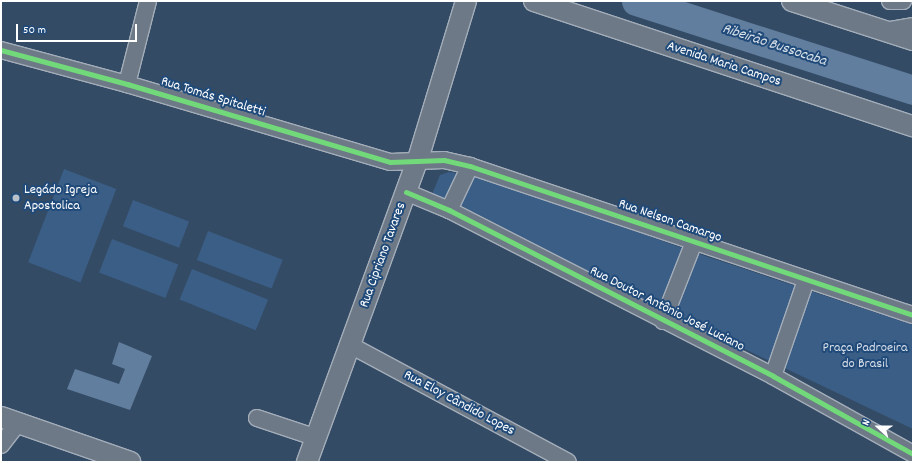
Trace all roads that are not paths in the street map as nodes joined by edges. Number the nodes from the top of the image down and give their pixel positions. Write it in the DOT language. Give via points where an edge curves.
graph roads {
  1 [pos="148,1"];
  2 [pos="466,1"];
  3 [pos="534,1"];
  4 [pos="792,1"];
  5 [pos="890,1"];
  6 [pos="903,1"];
  7 [pos="913,26"];
  8 [pos="885,31"];
  9 [pos="913,40"];
  10 [pos="1,50"];
  11 [pos="127,84"];
  12 [pos="913,126"];
  13 [pos="418,159"];
  14 [pos="470,166"];
  15 [pos="406,192"];
  16 [pos="449,210"];
  17 [pos="694,242"];
  18 [pos="806,280"];
  19 [pos="913,315"];
  20 [pos="663,321"];
  21 [pos="350,345"];
  22 [pos="773,376"];
  23 [pos="257,418"];
  24 [pos="10,420"];
  25 [pos="316,438"];
  26 [pos="1,445"];
  27 [pos="913,454"];
  28 [pos="130,462"];
  29 [pos="307,462"];
  30 [pos="568,462"];
  1 -- 11 [label="street"];
  2 -- 13 [label="main road, Rua Cipriano Tavares"];
  3 -- 12 [label="main road, Avenida Maria Campos"];
  4 -- 8 [label="main road"];
  5 -- 6 [label="street"];
  7 -- 8 [label="street"];
  8 -- 9 [label="main road"];
  10 -- 11 [label="street, Rua Tomás Spitaletti"];
  11 -- 13 [label="street, Rua Tomás Spitaletti" via="390,162"];
  13 -- 14 [label="street, Rua Nelson Camargo" via="444,160"];
  13 -- 15 [label="main road, Rua Cipriano Tavares"];
  14 -- 16 [label="street"];
  14 -- 17 [label="street, Rua Nelson Camargo"];
  15 -- 16 [label="street, Rua Doutor Antônio José Luciano"];
  15 -- 21 [label="main road, Rua Cipriano Tavares"];
  16 -- 20 [label="street, Rua Doutor Antônio José Luciano"];
  17 -- 18 [label="street, Rua Nelson Camargo"];
  17 -- 20 [label="street"];
  18 -- 19 [label="street, Rua Nelson Camargo"];
  18 -- 22 [label="street"];
  20 -- 22 [label="street, Rua Doutor Antônio José Luciano"];
  21 -- 25 [label="main road, Rua Cipriano Tavares"];
  21 -- 30 [label="street, Rua Eloy Cândido Lopes"];
  22 -- 27 [label="street, Rua Doutor Antônio José Luciano"];
  23 -- 25 [label="street"];
  24 -- 26 [label="street"];
  24 -- 28 [label="main road"];
  25 -- 29 [label="main road, Rua Cipriano Tavares"];
}
